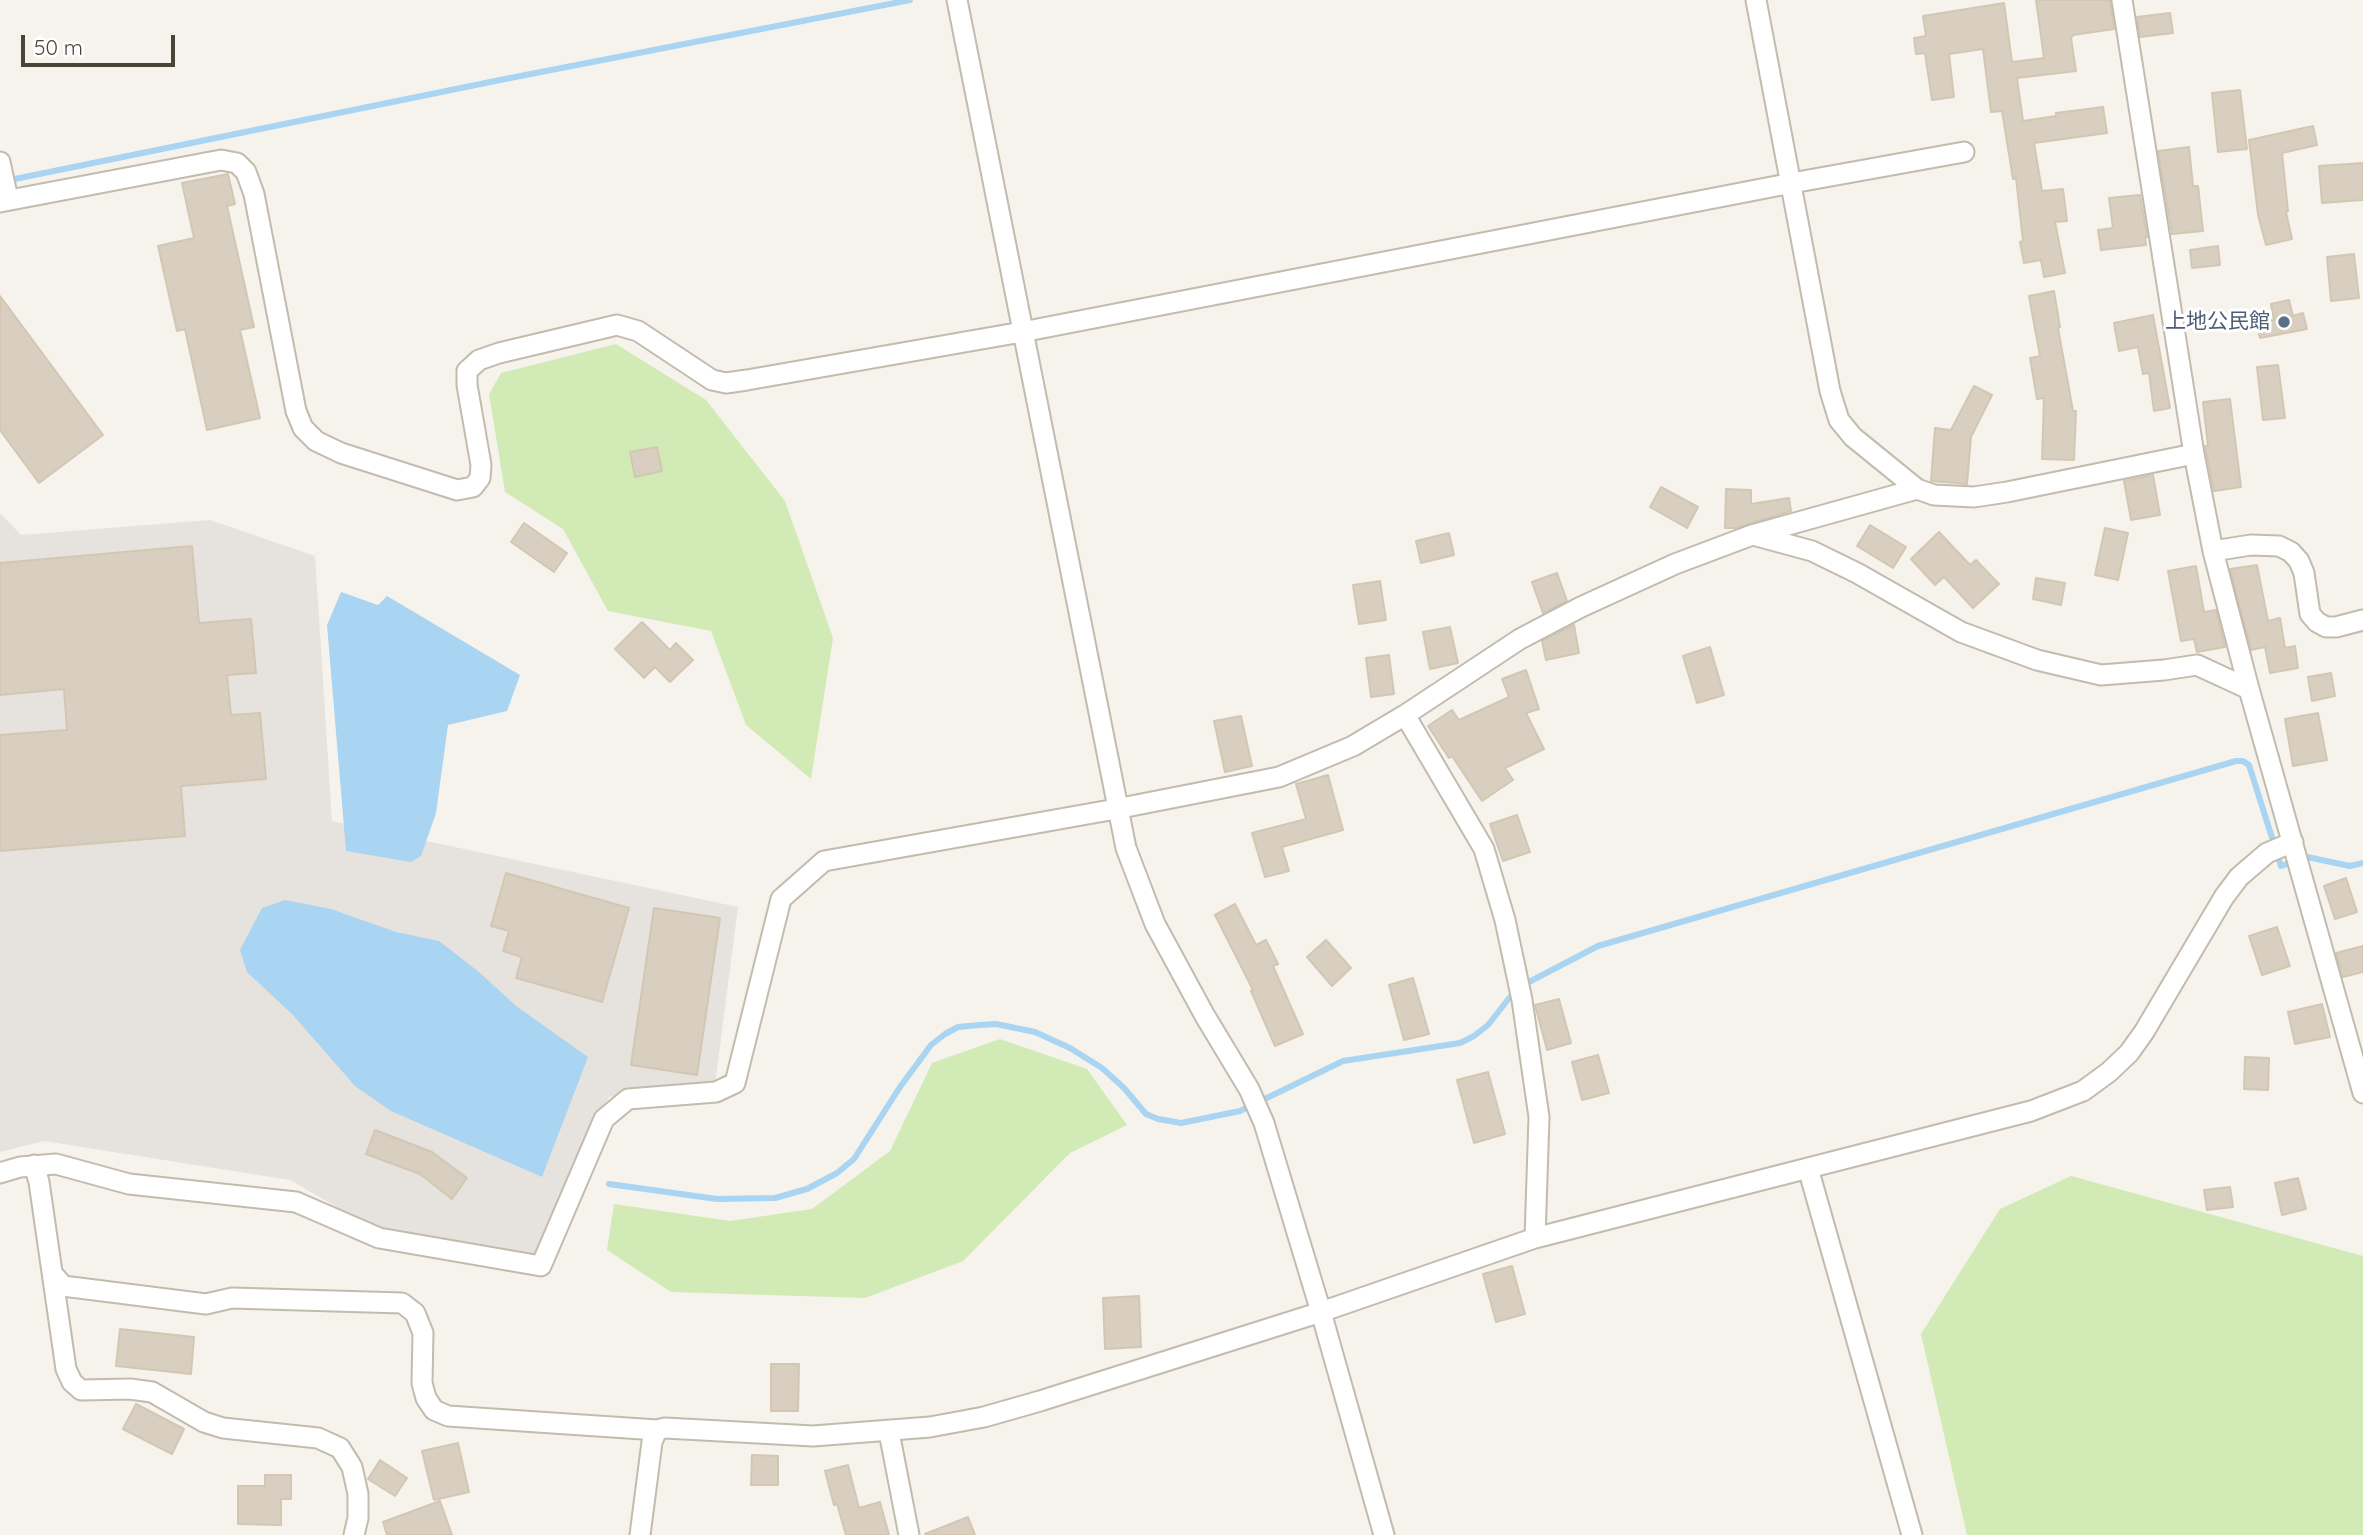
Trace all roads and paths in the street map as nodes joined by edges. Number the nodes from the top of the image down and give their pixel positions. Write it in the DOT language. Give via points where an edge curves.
graph roads {
  1 [pos="1756,0"];
  2 [pos="2127,1"];
  3 [pos="958,2"];
  4 [pos="1964,152"];
  5 [pos="1,167"];
  6 [pos="1792,183"];
  7 [pos="4,201"];
  8 [pos="1022,332"];
  9 [pos="2194,454"];
  10 [pos="1917,489"];
  11 [pos="1752,535"];
  12 [pos="2213,551"];
  13 [pos="2363,620"];
  14 [pos="2249,689"];
  15 [pos="1405,715"];
  16 [pos="1116,809"];
  17 [pos="2293,842"];
  18 [pos="2363,1093"];
  19 [pos="34,1165"];
  20 [pos="1808,1168"];
  21 [pos="0,1173"];
  22 [pos="1535,1238"];
  23 [pos="52,1273"];
  24 [pos="1321,1312"];
  25 [pos="657,1430"];
  26 [pos="889,1432"];
  27 [pos="354,1535"];
  28 [pos="640,1535"];
  29 [pos="909,1535"];
  30 [pos="1384,1535"];
  31 [pos="1912,1535"];
  1 -- 6 [label="street"];
  2 -- 9 [label="street"];
  3 -- 8 [label="street"];
  4 -- 6 [label="street"];
  5 -- 7 [label="street"];
  6 -- 8 [label="street"];
  6 -- 10 [label="street" via="1839,420 1853,438"];
  7 -- 8 [label="street" via="221,160 237,163 246,172 254,194 303,428 316,441 341,453 457,490 472,487 480,478 467,370 499,352 617,326 638,331 712,380 726,383"];
  8 -- 16 [label="street"];
  9 -- 10 [label="street" via="1974,497 1934,495"];
  9 -- 12 [label="street"];
  10 -- 11 [label="street"];
  11 -- 14 [label="street" via="1812,551 1961,632 2037,660 2101,675 2197,665"];
  11 -- 15 [label="street" via="1581,607 1520,639"];
  12 -- 13 [label="street" via="2279,546 2299,561 2310,614 2317,622 2336,627"];
  12 -- 14 [label="street"];
  14 -- 17 [label="street"];
  15 -- 16 [label="street" via="1353,746 1279,777"];
  15 -- 22 [label="street" via="1484,849 1505,920 1539,1117"];
  16 -- 19 [label="street" via="824,861 781,899 735,1083 716,1092 628,1099 604,1119 541,1266 379,1238 296,1202 128,1184 56,1164"];
  16 -- 24 [label="street" via="1155,924 1264,1123"];
  17 -- 18 [label="street"];
  17 -- 20 [label="street" via="2267,853 2239,877 2129,1053 2083,1091 2031,1111"];
  19 -- 21 [label="street"];
  19 -- 23 [label="street"];
  20 -- 22 [label="street"];
  20 -- 31 [label="street"];
  22 -- 24 [label="street"];
  23 -- 25 [label="street" via="63,1286 206,1304 232,1298 402,1303 415,1313 423,1333 422,1383 434,1410 448,1416"];
  23 -- 27 [label="street" via="66,1369 81,1390 152,1392 223,1428 318,1438 340,1448 352,1467 358,1494"];
  24 -- 26 [label="street" via="984,1417"];
  24 -- 30 [label="street"];
  25 -- 26 [label="street" via="813,1436"];
  25 -- 28 [label="street"];
  26 -- 29 [label="street"];
}
